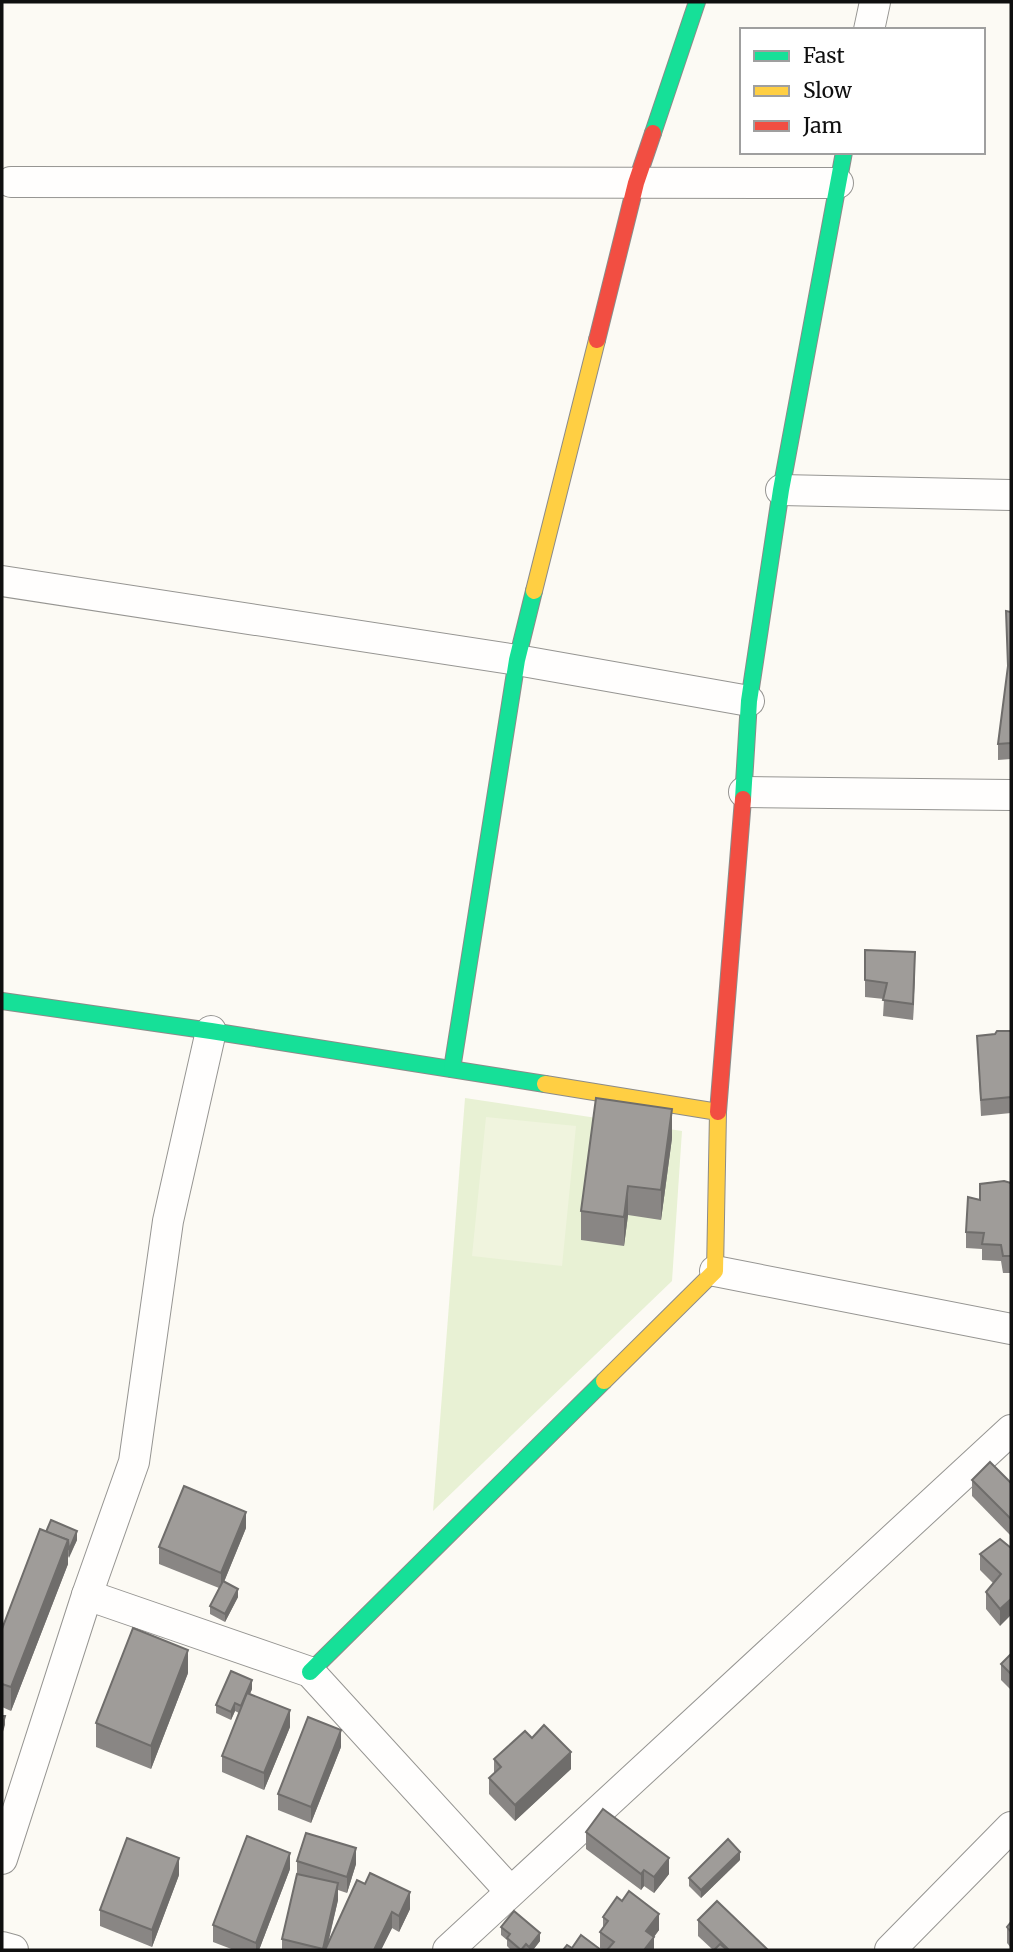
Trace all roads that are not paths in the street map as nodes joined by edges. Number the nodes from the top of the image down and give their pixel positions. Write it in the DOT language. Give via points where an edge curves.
graph roads {
  1 [pos="697,2"];
  2 [pos="874,2"];
  3 [pos="869,28"];
  4 [pos="844,154"];
  5 [pos="11,182"];
  6 [pos="636,183"];
  7 [pos="838,183"];
  8 [pos="781,490"];
  9 [pos="1011,495"];
  10 [pos="2,580"];
  11 [pos="517,660"];
  12 [pos="749,701"];
  13 [pos="744,792"];
  14 [pos="1011,795"];
  15 [pos="2,1001"];
  16 [pos="211,1031"];
  17 [pos="452,1069"];
  18 [pos="718,1112"];
  19 [pos="715,1271"];
  20 [pos="1011,1329"];
  21 [pos="1011,1430"];
  22 [pos="87,1595"];
  23 [pos="310,1672"];
  24 [pos="1011,1827"];
  25 [pos="2,1859"];
  26 [pos="510,1891"];
  27 [pos="2,1947"];
  28 [pos="13,1950"];
  29 [pos="448,1950"];
  30 [pos="890,1950"];
  1 -- 6 [label="street"];
  2 -- 3 [label="street"];
  4 -- 7 [label="street"];
  5 -- 6 [label="street"];
  6 -- 7 [label="street"];
  6 -- 11 [label="street"];
  7 -- 8 [label="street"];
  8 -- 9 [label="street"];
  8 -- 12 [label="street"];
  10 -- 11 [label="street"];
  11 -- 12 [label="street"];
  11 -- 17 [label="street"];
  12 -- 13 [label="street"];
  13 -- 14 [label="street"];
  13 -- 18 [label="street"];
  15 -- 16 [label="street"];
  16 -- 17 [label="street"];
  16 -- 22 [label="street" via="168,1221 134,1462"];
  17 -- 18 [label="street"];
  18 -- 19 [label="street"];
  19 -- 20 [label="street"];
  19 -- 23 [label="street"];
  21 -- 26 [label="street"];
  22 -- 23 [label="street"];
  22 -- 25 [label="street"];
  23 -- 26 [label="street"];
  24 -- 30 [label="street"];
  26 -- 29 [label="street"];
  27 -- 28 [label="street"];
}
